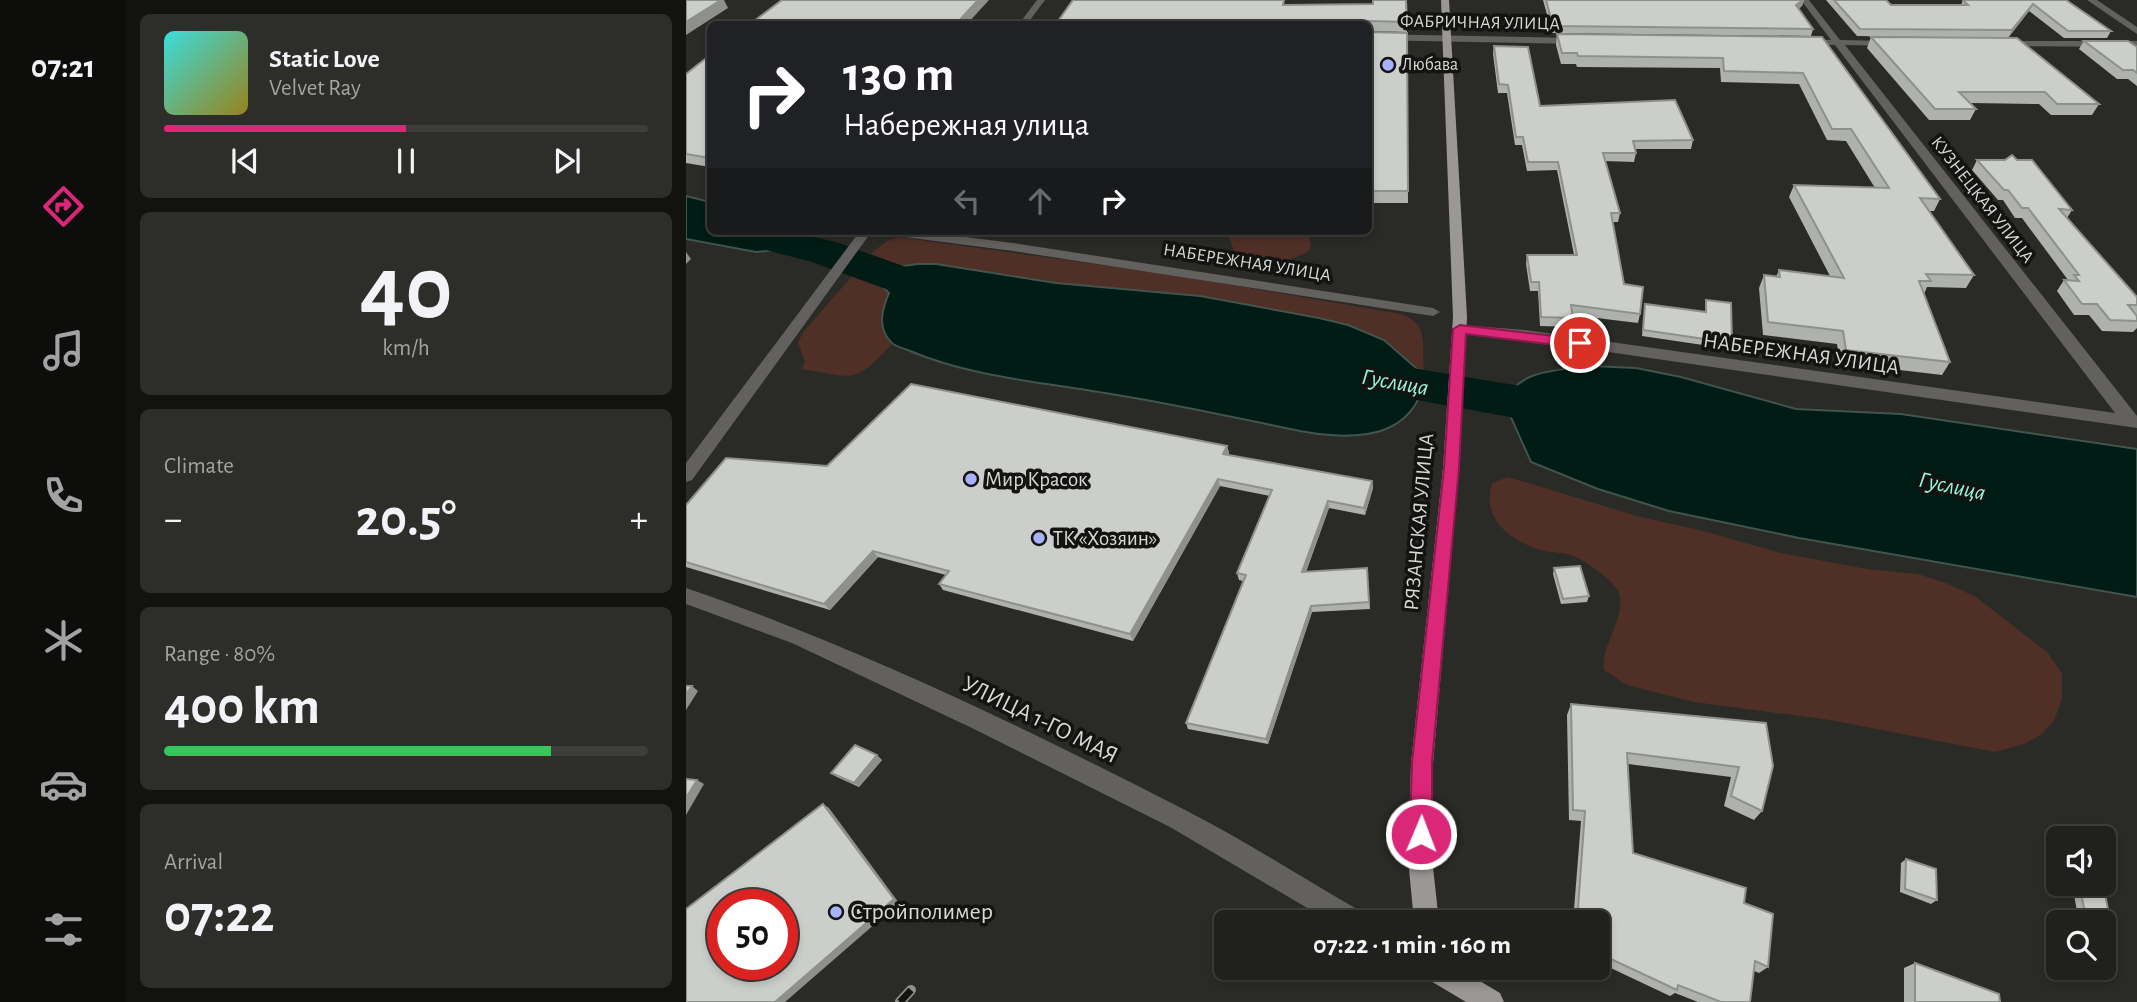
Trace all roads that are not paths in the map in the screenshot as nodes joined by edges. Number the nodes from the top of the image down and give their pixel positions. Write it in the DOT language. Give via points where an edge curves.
graph roads {
  1 [pos="1041,0"];
  2 [pos="1445,0"];
  3 [pos="1805,0"];
  4 [pos="2091,0"];
  5 [pos="1025,21"];
  6 [pos="2137,31"];
  7 [pos="1372,37"];
  8 [pos="1446,39"];
  9 [pos="1592,41"];
  10 [pos="1784,42"];
  11 [pos="1839,43"];
  12 [pos="1906,43"];
  13 [pos="1987,43"];
  14 [pos="2137,44"];
  15 [pos="863,235"];
  16 [pos="920,235"];
  17 [pos="1433,312"];
  18 [pos="1459,332"];
  19 [pos="2134,422"];
  20 [pos="686,476"];
  21 [pos="686,596"];
  22 [pos="1334,910"];
  23 [pos="1425,910"];
  24 [pos="1453,980"];
  25 [pos="1491,1002"];
  1 -- 5 [label="street"];
  2 -- 8 [label="main road, РЯЗАНСКАЯ УЛИЦА"];
  3 -- 11 [label="street, КУЗНЕЦКАЯ УЛИЦА"];
  4 -- 6 [label="street"];
  7 -- 8 [label="street, ФАБРИЧНАЯ УЛИЦА"];
  8 -- 9 [label="street, ФАБРИЧНАЯ УЛИЦА"];
  8 -- 18 [label="main road, РЯЗАНСКАЯ УЛИЦА"];
  10 -- 11 [label="street"];
  11 -- 12 [label="street"];
  11 -- 19 [label="street, КУЗНЕЦКАЯ УЛИЦА"];
  13 -- 14 [label="street"];
  15 -- 20 [label="street"];
  16 -- 17 [label="street, НАБЕРЕЖНАЯ УЛИЦА"];
  18 -- 19 [label="street, НАБЕРЕЖНАЯ УЛИЦА" via="1525,335"];
  18 -- 23 [label="main road, РЯЗАНСКАЯ УЛИЦА" via="1451,468 1422,762 1420,858"];
  21 -- 22 [label="street, УЛИЦА 1-ГО МАЯ" via="799,638 982,722 1178,819"];
  24 -- 25 [label="main road"];
}
